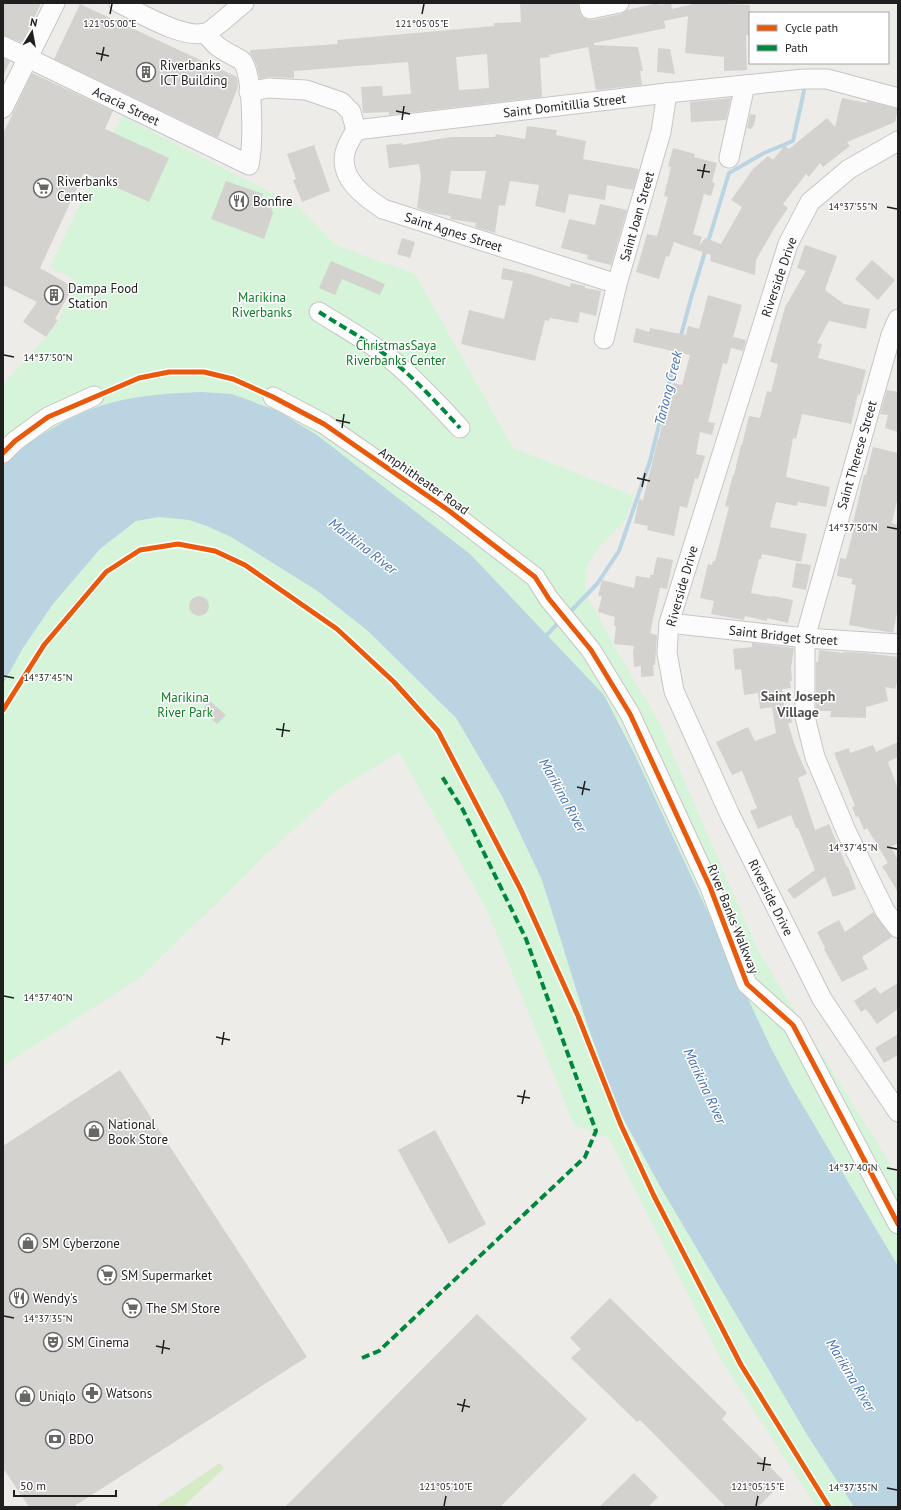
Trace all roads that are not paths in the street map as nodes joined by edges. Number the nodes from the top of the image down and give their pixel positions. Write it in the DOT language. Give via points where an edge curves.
graph roads {
  1 [pos="55,3"];
  2 [pos="119,3"];
  3 [pos="244,3"];
  4 [pos="619,3"];
  5 [pos="589,6"];
  6 [pos="206,33"];
  7 [pos="3,46"];
  8 [pos="27,57"];
  9 [pos="745,85"];
  10 [pos="249,92"];
  11 [pos="667,93"];
  12 [pos="898,98"];
  13 [pos="3,108"];
  14 [pos="356,130"];
  15 [pos="898,141"];
  16 [pos="729,158"];
  17 [pos="617,284"];
  18 [pos="319,312"];
  19 [pos="898,319"];
  20 [pos="604,339"];
  21 [pos="94,396"];
  22 [pos="273,396"];
  23 [pos="460,428"];
  24 [pos="3,453"];
  25 [pos="669,623"];
  26 [pos="805,638"];
  27 [pos="898,644"];
  28 [pos="591,650"];
  29 [pos="898,928"];
  30 [pos="898,1112"];
  31 [pos="898,1224"];
  1 -- 8 [label="street"];
  2 -- 6 [label="street" via="185,34"];
  3 -- 6 [label="street"];
  4 -- 5 [label="street"];
  6 -- 10 [label="street" via="217,47 242,61 247,71"];
  7 -- 8 [label="street, Acacia Street"];
  8 -- 10 [label="street, Acacia Street" via="249,165 252,152"];
  8 -- 13 [label="street"];
  9 -- 11 [label="street, Saint Domitillia Street"];
  9 -- 12 [label="street, Saint Domitillia Street" via="804,79 827,80"];
  9 -- 16 [label="street"];
  10 -- 14 [label="street" via="268,88 306,90 341,102 351,112"];
  11 -- 14 [label="street, Saint Domitillia Street"];
  11 -- 17 [label="street, Saint Joan Street" via="660,132"];
  14 -- 17 [label="street, Saint Agnes Street" via="345,153 345,171 364,196 383,209"];
  15 -- 25 [label="street, Riverside Drive" via="849,169 810,202 788,244"];
  17 -- 20 [label="street, Saint Joan Street"];
  18 -- 23 [label="street" via="392,360"];
  19 -- 26 [label="street, Saint Therese Street" via="891,335"];
  21 -- 24 [label="street" via="48,417"];
  22 -- 28 [label="street, Amphitheater Road" via="324,424 448,510 535,576 549,599"];
  25 -- 26 [label="street, Saint Bridget Street"];
  25 -- 30 [label="street, Riverside Drive" via="667,652 674,692 730,815 822,999"];
  26 -- 27 [label="street, Saint Bridget Street"];
  26 -- 29 [label="street, Saint Therese Street" via="805,717 815,757 847,833 885,911"];
  28 -- 31 [label="street, River Banks Walkway" via="630,714 710,887 747,984 793,1025"];
}
